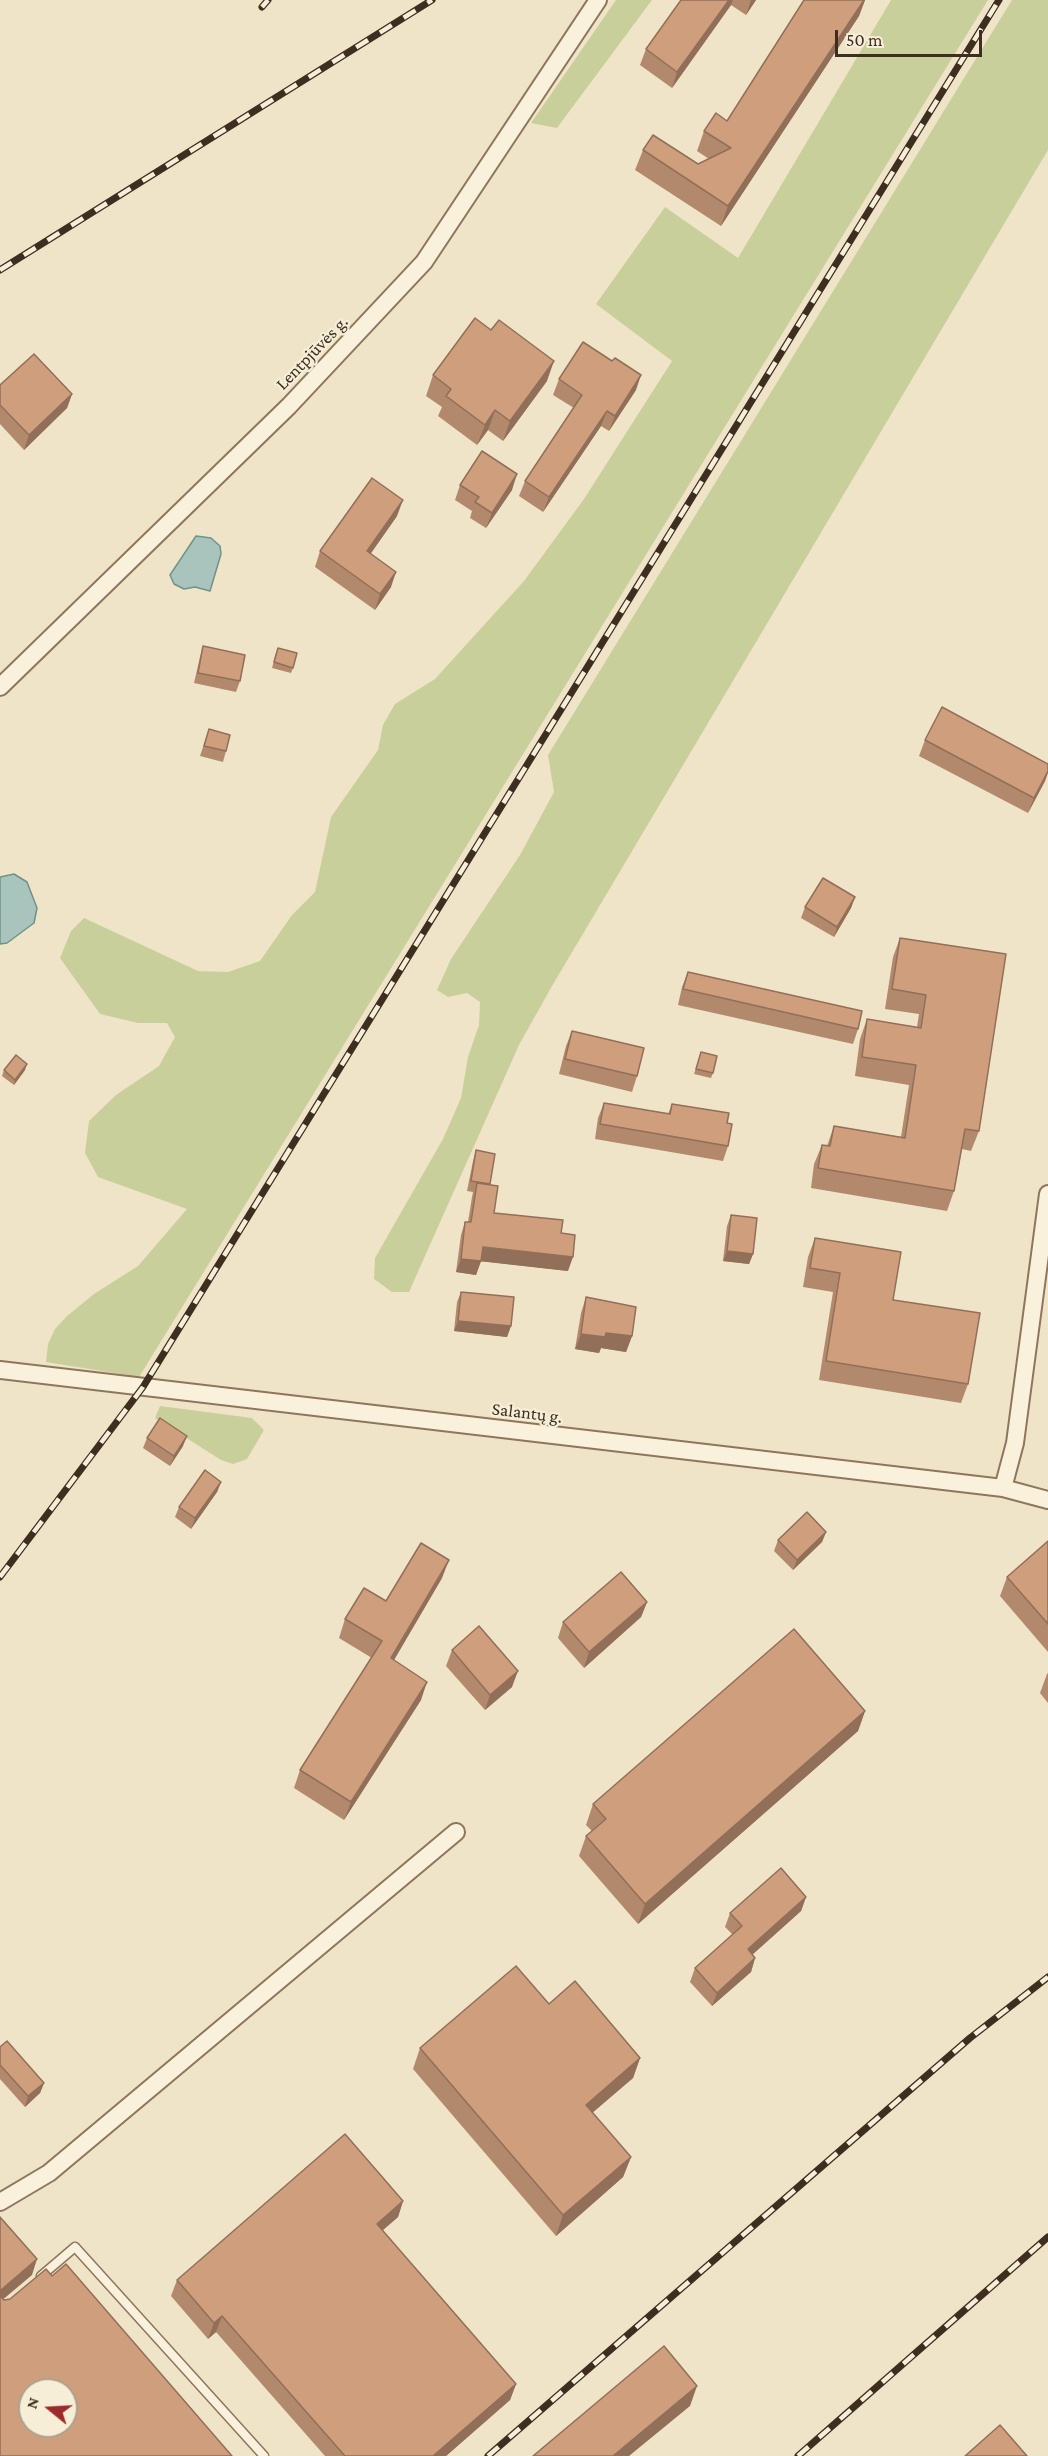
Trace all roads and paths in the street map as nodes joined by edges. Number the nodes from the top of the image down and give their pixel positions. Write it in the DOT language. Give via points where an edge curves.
graph roads {
  1 [pos="598,0"];
  2 [pos="0,687"];
  3 [pos="1048,1194"];
  4 [pos="0,1370"];
  5 [pos="1003,1488"];
  6 [pos="1048,1500"];
  7 [pos="456,1832"];
  8 [pos="0,2202"];
  9 [pos="33,2282"];
  10 [pos="264,2456"];
  1 -- 2 [label="street, Lentpjūvės g." via="424,261 289,406"];
  3 -- 5 [label="street" via="1015,1443"];
  4 -- 5 [label="street, Salantų g."];
  5 -- 6 [label="street, Salantų g."];
  7 -- 8 [label="street" via="49,2173"];
  9 -- 10 [label="lane" via="75,2247"];
}
